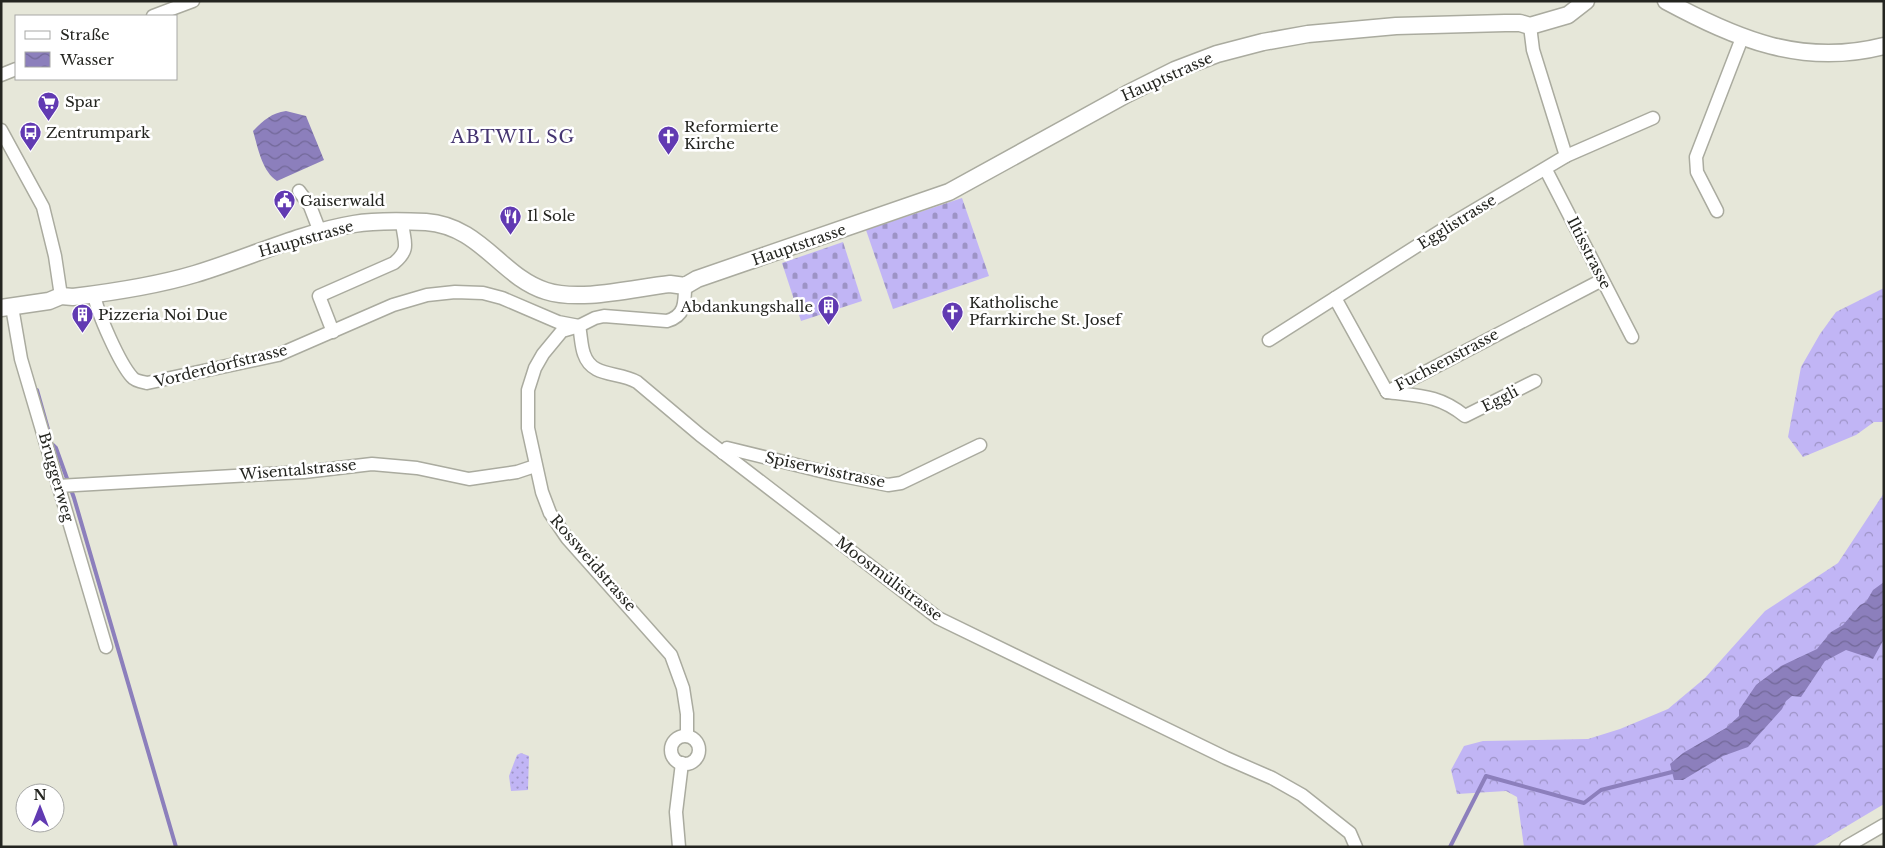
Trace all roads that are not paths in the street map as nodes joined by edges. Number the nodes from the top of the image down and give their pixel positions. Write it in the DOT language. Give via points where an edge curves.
graph roads {
  1 [pos="193,1"];
  2 [pos="1586,1"];
  3 [pos="1666,1"];
  4 [pos="156,15"];
  5 [pos="1530,26"];
  6 [pos="1742,38"];
  7 [pos="1884,46"];
  8 [pos="15,69"];
  9 [pos="1,76"];
  10 [pos="1653,118"];
  11 [pos="1,130"];
  12 [pos="1566,156"];
  13 [pos="1546,170"];
  14 [pos="299,191"];
  15 [pos="1717,211"];
  16 [pos="402,222"];
  17 [pos="320,232"];
  18 [pos="1602,280"];
  19 [pos="685,286"];
  20 [pos="94,294"];
  21 [pos="61,296"];
  22 [pos="1335,298"];
  23 [pos="6,308"];
  24 [pos="579,326"];
  25 [pos="333,332"];
  26 [pos="1632,337"];
  27 [pos="1269,340"];
  28 [pos="1535,381"];
  29 [pos="1388,392"];
  30 [pos="980,445"];
  31 [pos="723,452"];
  32 [pos="535,466"];
  33 [pos="64,486"];
  34 [pos="106,647"];
  35 [pos="687,736"];
  36 [pos="682,764"];
  37 [pos="1884,825"];
  38 [pos="679,847"];
  39 [pos="1356,847"];
  40 [pos="1846,847"];
  1 -- 4 [label="street"];
  2 -- 5 [label="street, Hauptstrasse" via="1568,15"];
  3 -- 6 [label="street"];
  5 -- 12 [label="street" via="1533,50"];
  5 -- 19 [label="street, Hauptstrasse" via="1505,23 1362,28 1264,42 1217,54 1127,94 949,192 697,279"];
  6 -- 7 [label="street" via="1807,54 1851,53"];
  6 -- 15 [label="street" via="1696,157 1697,172"];
  8 -- 9 [label="street"];
  10 -- 12 [label="street, Egglistrasse"];
  11 -- 21 [label="street" via="42,207"];
  12 -- 13 [label="street, Egglistrasse"];
  13 -- 18 [label="street, Iltisstrasse"];
  13 -- 22 [label="street, Egglistrasse"];
  14 -- 17 [label="street" via="310,206"];
  16 -- 17 [label="street, Hauptstrasse" via="355,224"];
  16 -- 19 [label="street, Hauptstrasse" via="429,222 460,232 479,242 522,278 554,293 576,295 670,284"];
  16 -- 25 [label="street" via="406,245 401,258 394,264 319,296"];
  17 -- 20 [label="street, Hauptstrasse" via="194,274 146,287"];
  18 -- 26 [label="street, Iltisstrasse"];
  18 -- 29 [label="street, Fuchsenstrasse"];
  19 -- 24 [label="street, Rossweidstrasse" via="682,311 674,319 604,316"];
  20 -- 21 [label="street, Hauptstrasse"];
  20 -- 25 [label="street, Vorderdorfstrasse" via="113,344 132,378 147,383 278,355"];
  21 -- 23 [label="street, Hauptstrasse"];
  22 -- 27 [label="street, Egglistrasse"];
  22 -- 29 [label="street, Fuchsenstrasse"];
  23 -- 33 [label="street, Bruggerweg"];
  24 -- 25 [label="street, Vorderdorfstrasse" via="558,322 502,298 483,293 455,292 392,305"];
  24 -- 31 [label="street, Moosmülistrasse" via="584,354 593,368 636,382"];
  24 -- 32 [label="street, Rossweidstrasse" via="556,336 531,379 528,428"];
  28 -- 29 [label="street, Eggli" via="1465,416 1438,399"];
  30 -- 31 [label="street, Spiserwisstrasse" via="901,484 833,474 727,448"];
  31 -- 39 [label="street, Moosmülistrasse" via="938,618 1272,778 1302,795 1350,833"];
  32 -- 33 [label="street, Wisentalstrasse" via="469,480 417,468 372,464 304,472"];
  32 -- 35 [label="street, Rossweidstrasse" via="550,512 568,538 671,655 684,696"];
  33 -- 34 [label="street, Bruggerweg"];
  35 -- 36 [label="street" via="675,741 672,750 675,759"];
  35 -- 36 [label="street" via="697,743 699,752 692,762"];
  36 -- 38 [label="street" via="676,812"];
  37 -- 40 [label="street"];
}
